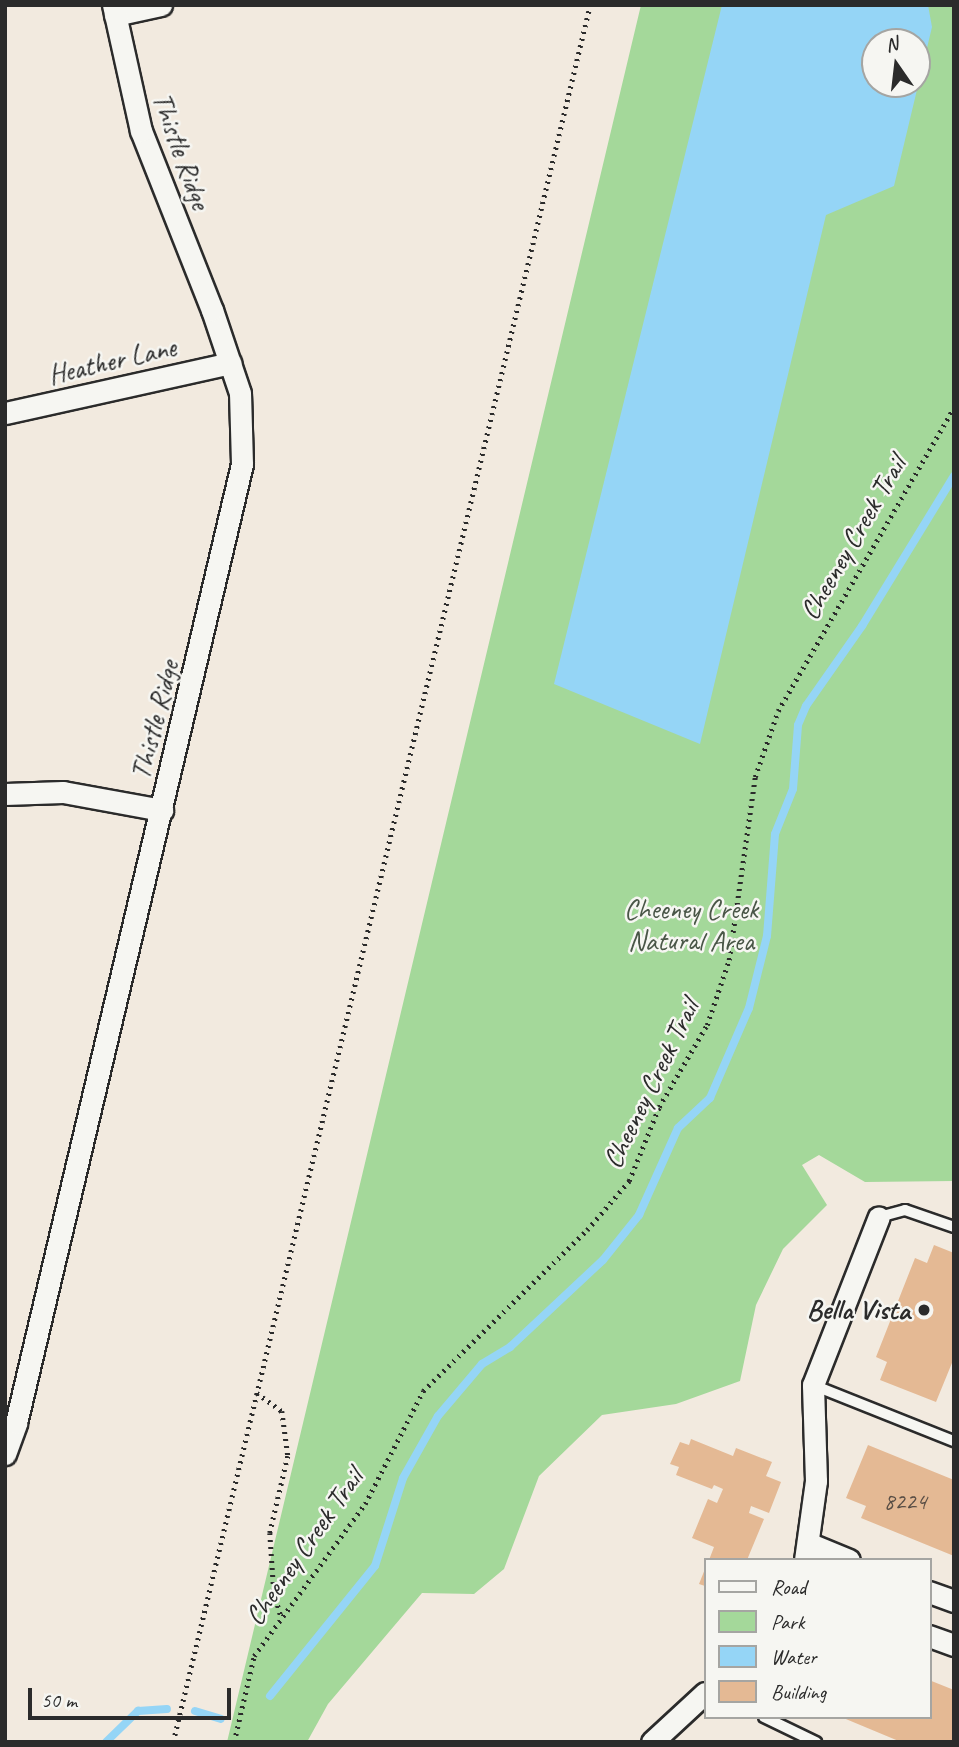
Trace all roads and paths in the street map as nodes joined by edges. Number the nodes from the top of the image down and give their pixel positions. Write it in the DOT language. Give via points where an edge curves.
graph roads {
  1 [pos="160,5"];
  2 [pos="590,5"];
  3 [pos="114,10"];
  4 [pos="231,363"];
  5 [pos="954,407"];
  6 [pos="5,413"];
  7 [pos="5,794"];
  8 [pos="162,810"];
  9 [pos="878,1217"];
  10 [pos="954,1227"];
  11 [pos="813,1385"];
  12 [pos="257,1393"];
  13 [pos="954,1441"];
  14 [pos="5,1454"];
  15 [pos="808,1552"];
  16 [pos="839,1558"];
  17 [pos="931,1593"];
  18 [pos="954,1601"];
  19 [pos="281,1617"];
  20 [pos="931,1637"];
  21 [pos="954,1645"];
  22 [pos="704,1694"];
  23 [pos="768,1719"];
  24 [pos="173,1742"];
  25 [pos="234,1742"];
  26 [pos="652,1742"];
  27 [pos="816,1742"];
  1 -- 3 [label="street"];
  2 -- 12 [label="path"];
  3 -- 4 [label="street, Thistle Ridge" via="141,131"];
  4 -- 6 [label="street, Heather Lane"];
  4 -- 8 [label="street, Thistle Ridge" via="243,415 236,502"];
  5 -- 19 [label="path, Cheeney Creek Trail" via="778,711 755,777 729,960 707,1024 659,1107 629,1181 587,1230 423,1391 365,1504"];
  7 -- 8 [label="street" via="63,792"];
  8 -- 14 [label="street, Thistle Ridge"];
  9 -- 10 [label="lane" via="905,1210"];
  9 -- 11 [label="street"];
  11 -- 13 [label="lane"];
  11 -- 15 [label="street" via="816,1481"];
  12 -- 19 [label="path" via="282,1410 288,1457 270,1533 274,1592"];
  12 -- 24 [label="path"];
  15 -- 16 [label="street"];
  17 -- 18 [label="street"];
  19 -- 25 [label="path, Cheeney Creek Trail" via="254,1656"];
  20 -- 21 [label="street"];
  22 -- 26 [label="street"];
  23 -- 27 [label="lane"];
}
